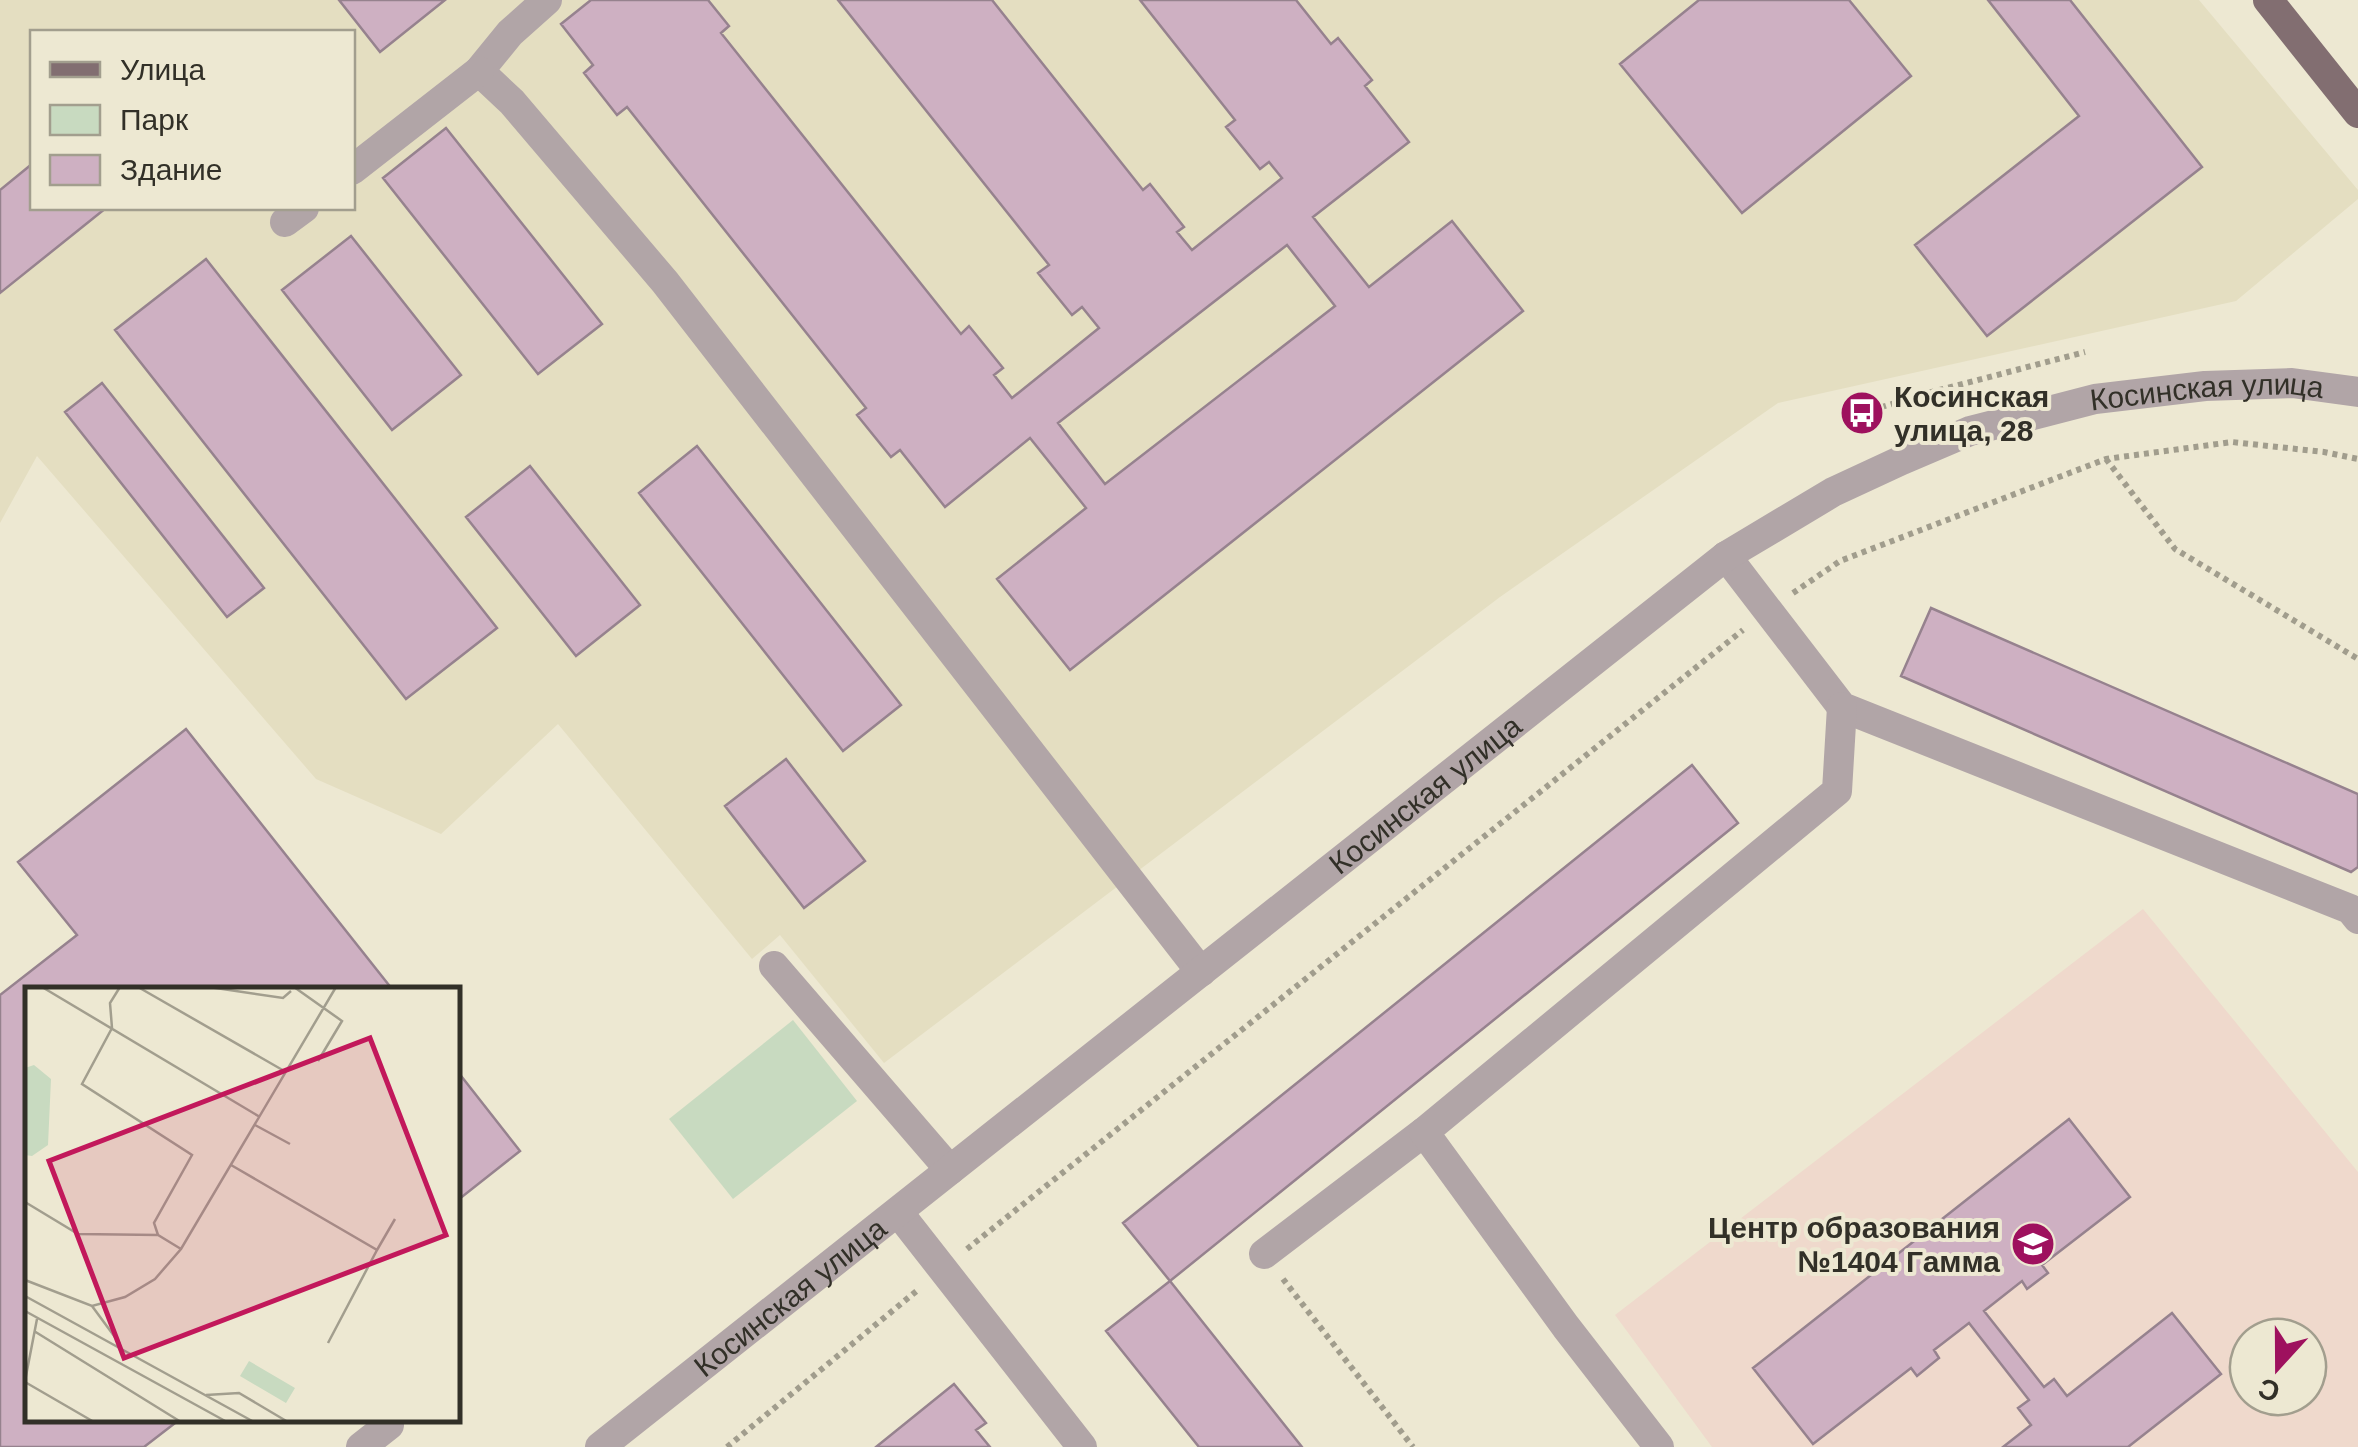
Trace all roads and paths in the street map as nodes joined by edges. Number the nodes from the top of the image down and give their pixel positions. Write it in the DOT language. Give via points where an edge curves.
graph roads {
  1 [pos="547,0"];
  2 [pos="2268,0"];
  3 [pos="479,71"];
  4 [pos="2355,112"];
  5 [pos="355,168"];
  6 [pos="2086,352"];
  7 [pos="2358,392"];
  8 [pos="1862,413"];
  9 [pos="2358,458"];
  10 [pos="2106,459"];
  11 [pos="1726,556"];
  12 [pos="1768,610"];
  13 [pos="2358,659"];
  14 [pos="1842,707"];
  15 [pos="2358,919"];
  16 [pos="774,966"];
  17 [pos="1201,972"];
  18 [pos="1424,1132"];
  19 [pos="950,1170"];
  20 [pos="898,1212"];
  21 [pos="1264,1254"];
  22 [pos="942,1269"];
  23 [pos="389,1425"];
  24 [pos="617,1442"];
  25 [pos="360,1447"];
  26 [pos="727,1447"];
  27 [pos="1082,1447"];
  28 [pos="1413,1447"];
  29 [pos="1659,1447"];
  1 -- 3 [label="street"];
  2 -- 4 [label="main road"];
  3 -- 5 [label="street"];
  3 -- 17 [label="street" via="665,282"];
  6 -- 8 [label="path"];
  7 -- 11 [label="street, Косинская улица" via="2292,383 2205,386 2095,399 2023,417 1970,431 1833,492"];
  9 -- 10 [label="path" via="2232,442"];
  10 -- 12 [label="path" via="1840,561"];
  10 -- 13 [label="path" via="2175,549"];
  11 -- 12 [label="street"];
  11 -- 17 [label="street, Косинская улица"];
  12 -- 14 [label="street"];
  12 -- 22 [label="path"];
  14 -- 15 [label="street" via="2350,909"];
  14 -- 18 [label="street" via="1836,791"];
  16 -- 19 [label="street"];
  17 -- 19 [label="street, Косинская улица"];
  18 -- 21 [label="street"];
  18 -- 29 [label="street"];
  19 -- 20 [label="street, Косинская улица"];
  20 -- 22 [label="street"];
  20 -- 24 [label="street, Косинская улица"];
  21 -- 28 [label="path"];
  22 -- 26 [label="path"];
  22 -- 27 [label="street"];
  23 -- 25 [label="street"];
}
